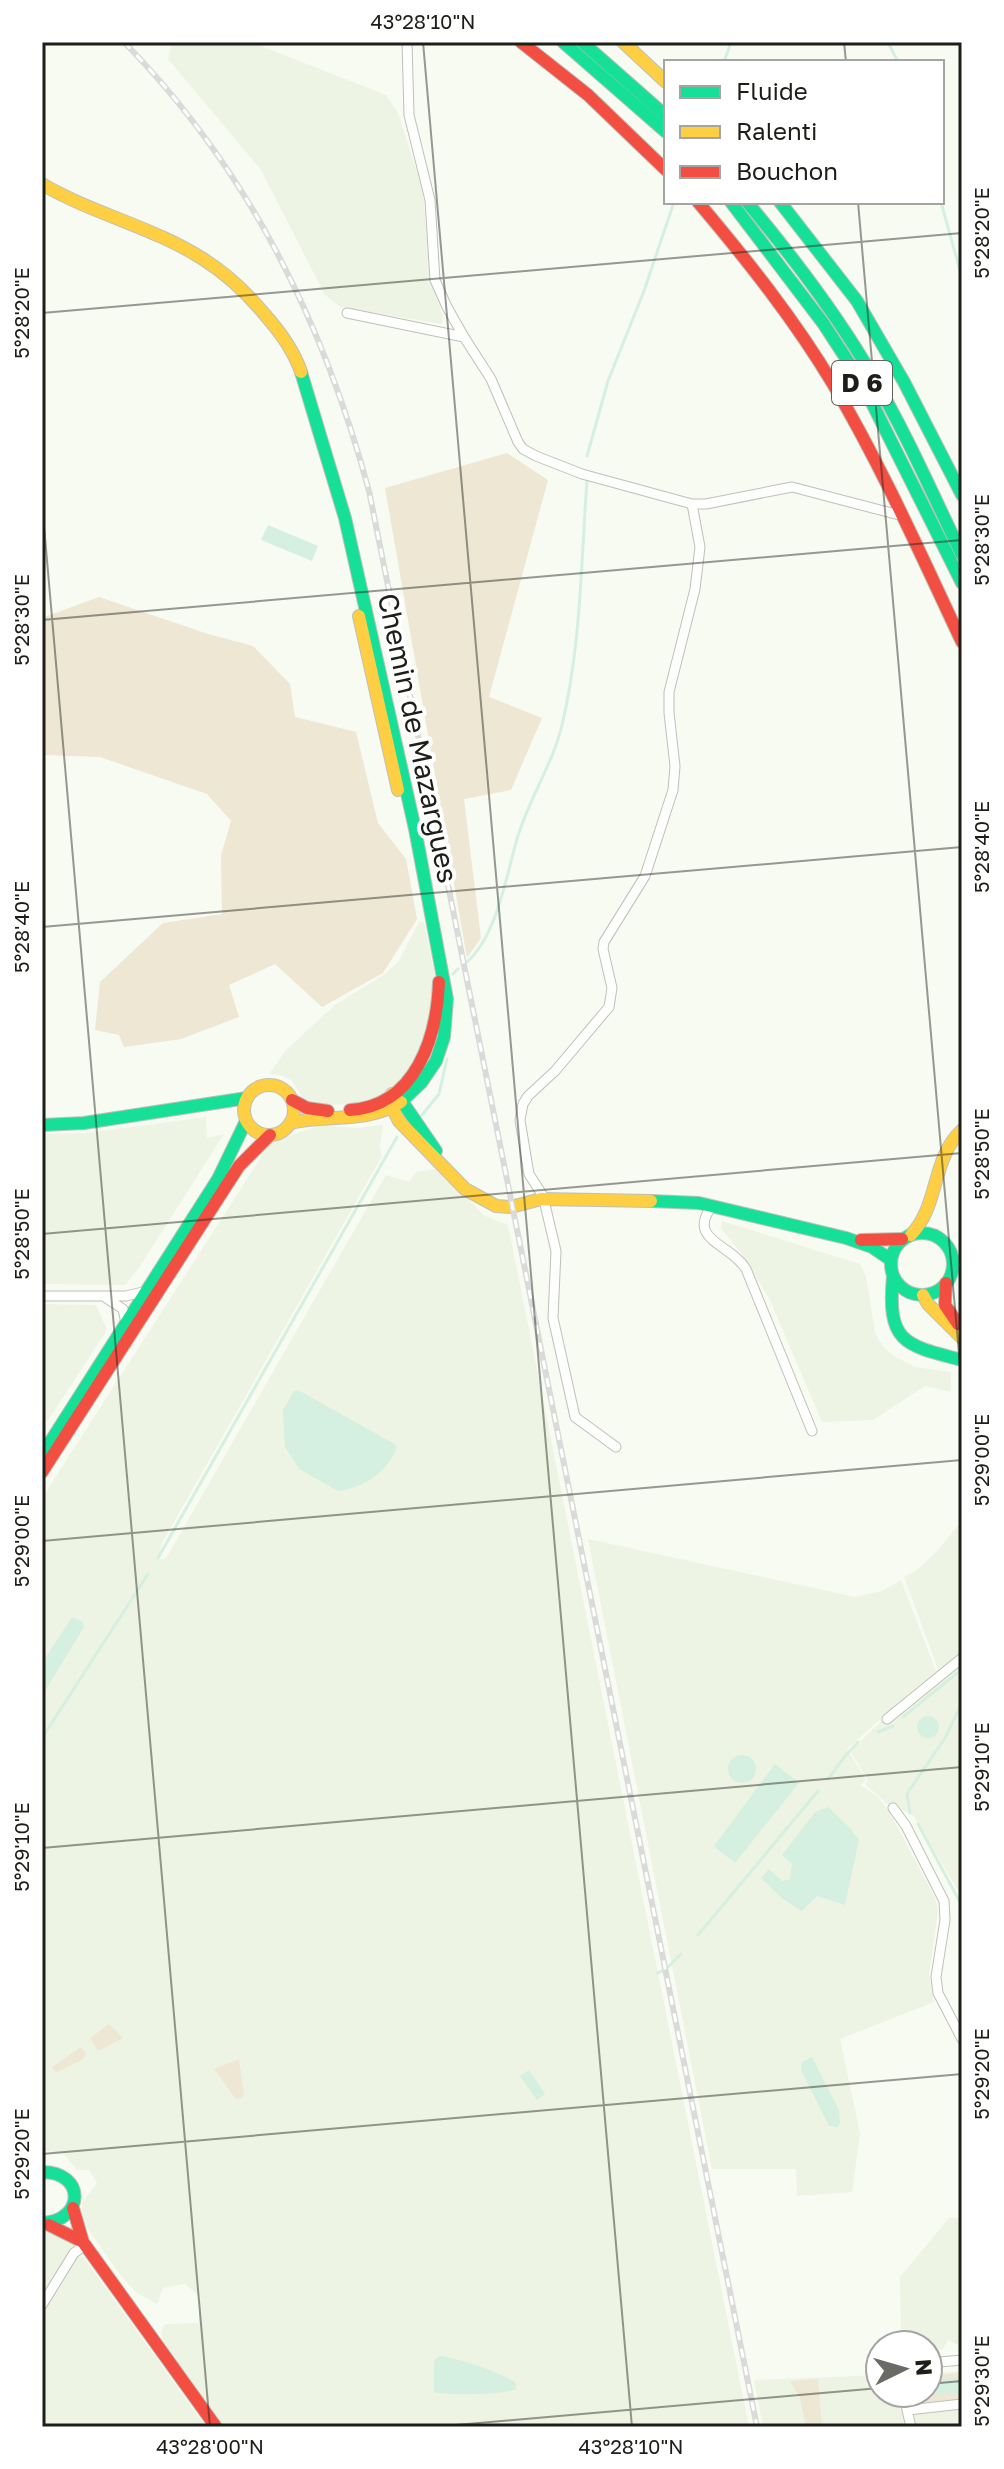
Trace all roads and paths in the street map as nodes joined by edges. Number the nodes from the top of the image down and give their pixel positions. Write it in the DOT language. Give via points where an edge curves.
graph roads {
  1 [pos="407,42"];
  2 [pos="521,42"];
  3 [pos="563,42"];
  4 [pos="582,42"];
  5 [pos="623,42"];
  6 [pos="664,80"];
  7 [pos="664,114"];
  8 [pos="664,130"];
  9 [pos="664,168"];
  10 [pos="42,184"];
  11 [pos="700,204"];
  12 [pos="733,204"];
  13 [pos="749,204"];
  14 [pos="782,204"];
  15 [pos="347,313"];
  16 [pos="464,337"];
  17 [pos="962,495"];
  18 [pos="692,504"];
  19 [pos="903,516"];
  20 [pos="962,555"];
  21 [pos="962,583"];
  22 [pos="962,642"];
  23 [pos="292,1100"];
  24 [pos="396,1101"];
  25 [pos="246,1110"];
  26 [pos="290,1123"];
  27 [pos="42,1125"];
  28 [pos="962,1130"];
  29 [pos="270,1135"];
  30 [pos="544,1199"];
  31 [pos="931,1205"];
  32 [pos="712,1206"];
  33 [pos="906,1237"];
  34 [pos="846,1238"];
  35 [pos="947,1247"];
  36 [pos="962,1259"];
  37 [pos="891,1260"];
  38 [pos="893,1276"];
  39 [pos="953,1277"];
  40 [pos="147,1291"];
  41 [pos="918,1295"];
  42 [pos="42,1296"];
  43 [pos="103,1297"];
  44 [pos="892,1317"];
  45 [pos="126,1323"];
  46 [pos="962,1328"];
  47 [pos="962,1338"];
  48 [pos="962,1360"];
  49 [pos="812,1431"];
  50 [pos="616,1447"];
  51 [pos="42,1455"];
  52 [pos="42,1472"];
  53 [pos="962,1658"];
  54 [pos="887,1719"];
  55 [pos="893,1808"];
  56 [pos="962,2039"];
  57 [pos="43,2170"];
  58 [pos="73,2208"];
  59 [pos="44,2224"];
  60 [pos="84,2244"];
  61 [pos="42,2305"];
  62 [pos="962,2404"];
  63 [pos="908,2410"];
  64 [pos="216,2427"];
  65 [pos="911,2427"];
  1 -- 16 [label="street" via="409,115 430,200 435,280"];
  2 -- 9 [label="main road" via="588,95"];
  3 -- 8 [label="main road"];
  4 -- 7 [label="main road"];
  5 -- 6 [label="main road"];
  10 -- 24 [label="main road, Chemin de Mazargues" via="203,259 248,294 298,363 319,425 376,700 438,950 436,1030 424,1061"];
  11 -- 19 [label="main road" via="810,346"];
  12 -- 21 [label="main road, D 6" via="862,383"];
  13 -- 20 [label="main road, D 6" via="837,318 873,377"];
  14 -- 17 [label="main road" via="864,313"];
  15 -- 16 [label="street"];
  16 -- 18 [label="street" via="527,452 582,474"];
  18 -- 19 [label="street" via="796,487"];
  18 -- 30 [label="street" via="700,547 669,692 673,790 645,876 604,942 612,988 609,1007 521,1110 529,1174"];
  19 -- 22 [label="main road"];
  23 -- 24 [label="main road" via="307,1108 341,1111"];
  23 -- 25 [label="main road" via="281,1088 268,1085 256,1088"];
  23 -- 26 [label="main road"];
  24 -- 26 [label="main road" via="366,1117"];
  24 -- 30 [label="main road" via="474,1196 511,1207"];
  25 -- 27 [label="main road" via="210,1105"];
  25 -- 29 [label="main road" via="256,1132"];
  25 -- 40 [label="main road" via="236,1147"];
  26 -- 29 [label="main road"];
  28 -- 31 [label="main road" via="941,1154"];
  29 -- 52 [label="main road" via="239,1166"];
  30 -- 32 [label="main road"];
  30 -- 50 [label="street" via="557,1255 553,1318 575,1417"];
  31 -- 33 [label="main road" via="924,1222"];
  31 -- 35 [label="main road"];
  32 -- 34 [label="main road"];
  32 -- 49 [label="street" via="704,1230 746,1269"];
  33 -- 34 [label="main road"];
  33 -- 35 [label="main road" via="931,1234"];
  33 -- 37 [label="main road"];
  34 -- 37 [label="main road"];
  35 -- 36 [label="main road"];
  35 -- 39 [label="main road"];
  37 -- 38 [label="main road"];
  38 -- 41 [label="main road" via="902,1288"];
  38 -- 44 [label="main road"];
  39 -- 41 [label="main road" via="931,1294"];
  39 -- 46 [label="main road" via="945,1305"];
  40 -- 43 [label="street"];
  40 -- 45 [label="main road"];
  41 -- 44 [label="main road" via="904,1299"];
  41 -- 47 [label="main road"];
  42 -- 43 [label="street"];
  43 -- 45 [label="street" via="120,1306"];
  44 -- 48 [label="main road" via="908,1345"];
  45 -- 51 [label="main road"];
  53 -- 54 [label="street"];
  55 -- 56 [label="street" via="944,1901 938,1993"];
  57 -- 58 [label="main road" via="70,2181"];
  58 -- 59 [label="main road" via="62,2221"];
  58 -- 60 [label="main road"];
  59 -- 60 [label="main road"];
  60 -- 61 [label="street"];
  60 -- 64 [label="main road"];
  62 -- 63 [label="street"];
  63 -- 65 [label="street"];
}
